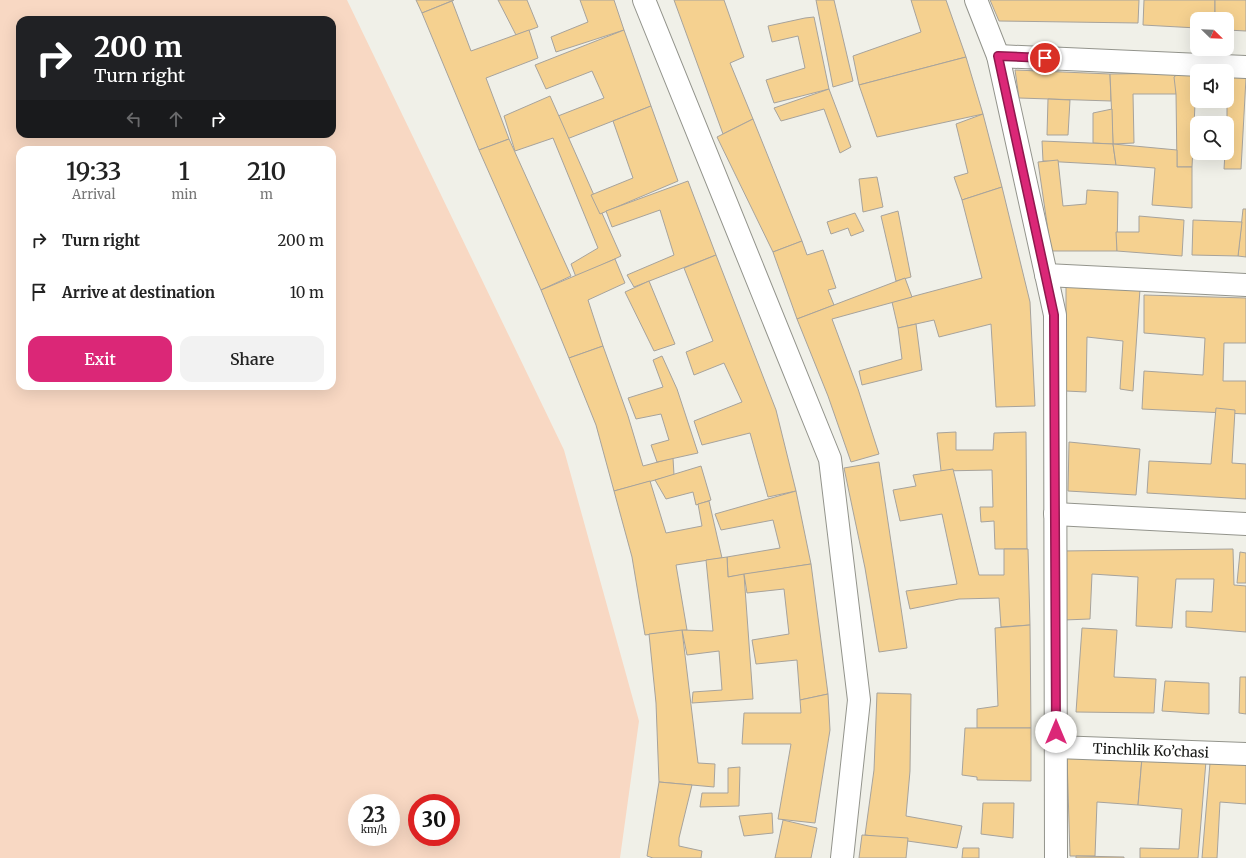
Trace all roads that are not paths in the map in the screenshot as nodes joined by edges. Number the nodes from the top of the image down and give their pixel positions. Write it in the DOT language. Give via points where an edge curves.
graph roads {
  1 [pos="644,0"];
  2 [pos="976,0"];
  3 [pos="998,56"];
  4 [pos="1246,67"];
  5 [pos="1046,275"];
  6 [pos="1246,285"];
  7 [pos="1055,514"];
  8 [pos="1246,524"];
  9 [pos="1056,747"];
  10 [pos="1246,754"];
  11 [pos="842,858"];
  12 [pos="1056,858"];
  1 -- 11 [label="street" via="830,460 859,700"];
  2 -- 3 [label="street"];
  3 -- 4 [label="street"];
  3 -- 5 [label="street"];
  5 -- 6 [label="street"];
  5 -- 7 [label="street" via="1054,315"];
  7 -- 8 [label="street"];
  7 -- 9 [label="street"];
  9 -- 10 [label="street, Tinchlik Ko’chasi"];
  9 -- 12 [label="street"];
}
